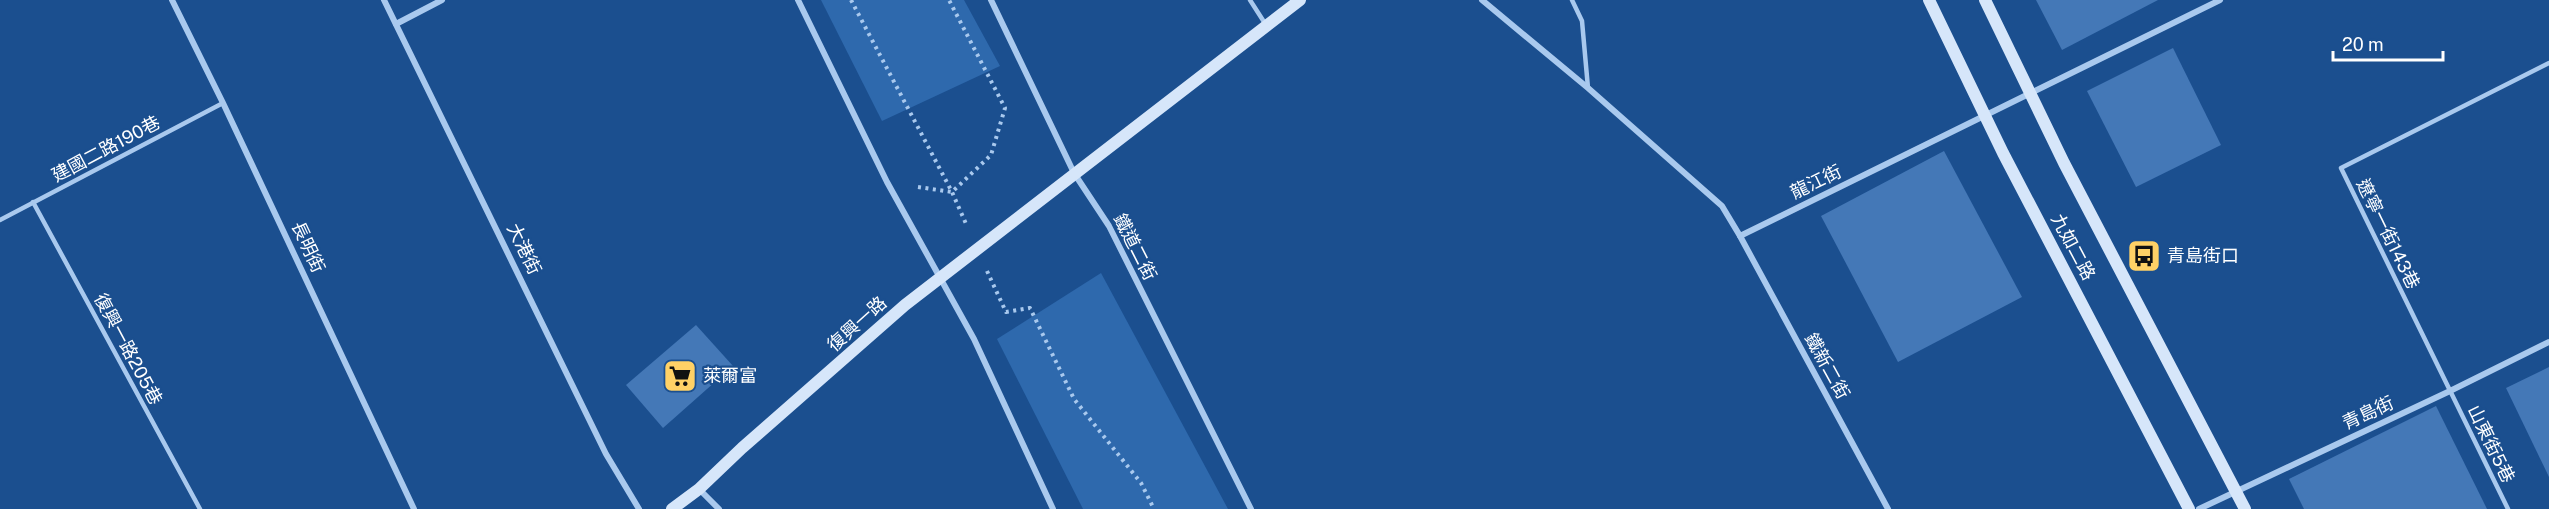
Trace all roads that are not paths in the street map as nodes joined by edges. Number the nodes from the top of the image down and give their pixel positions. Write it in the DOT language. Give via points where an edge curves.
graph roads {
  1 [pos="172,0"];
  2 [pos="384,0"];
  3 [pos="442,0"];
  4 [pos="798,0"];
  5 [pos="992,0"];
  6 [pos="1250,0"];
  7 [pos="1300,0"];
  8 [pos="1482,0"];
  9 [pos="1572,0"];
  10 [pos="1929,0"];
  11 [pos="1985,0"];
  12 [pos="2220,0"];
  13 [pos="396,24"];
  14 [pos="1266,25"];
  15 [pos="2549,63"];
  16 [pos="1588,88"];
  17 [pos="2029,93"];
  18 [pos="224,103"];
  19 [pos="1984,116"];
  20 [pos="1074,173"];
  21 [pos="33,202"];
  22 [pos="0,220"];
  23 [pos="1740,236"];
  24 [pos="939,280"];
  25 [pos="2549,342"];
  26 [pos="2450,392"];
  27 [pos="699,489"];
  28 [pos="2236,492"];
  29 [pos="200,509"];
  30 [pos="414,509"];
  31 [pos="639,509"];
  32 [pos="672,509"];
  33 [pos="719,509"];
  34 [pos="1053,509"];
  35 [pos="1251,509"];
  36 [pos="1888,509"];
  37 [pos="2189,509"];
  38 [pos="2199,509"];
  39 [pos="2245,509"];
  40 [pos="2508,509"];
  1 -- 18 [label="street, 長明街"];
  2 -- 13 [label="street, 大港街"];
  3 -- 13 [label="street"];
  4 -- 24 [label="street"];
  5 -- 20 [label="street, 鐵道二街"];
  6 -- 14 [label="lane"];
  7 -- 14 [label="street, 復興一路"];
  8 -- 16 [label="street"];
  9 -- 16 [label="lane" via="1582,21"];
  10 -- 19 [label="street, 九如二路"];
  11 -- 17 [label="street, 九如二路"];
  12 -- 17 [label="street, 龍江街"];
  13 -- 31 [label="street, 大港街" via="606,454"];
  14 -- 20 [label="street, 復興一路"];
  15 -- 26 [label="lane, 遼寧一街143巷" via="2341,168"];
  16 -- 23 [label="street" via="1722,206"];
  17 -- 19 [label="street, 龍江街"];
  17 -- 28 [label="street, 九如二路"];
  18 -- 21 [label="lane, 建國二路190巷"];
  18 -- 30 [label="street, 長明街"];
  19 -- 23 [label="street, 龍江街"];
  19 -- 37 [label="street, 九如二路"];
  20 -- 24 [label="street, 復興一路"];
  20 -- 35 [label="street, 鐵道二街" via="1110,226"];
  21 -- 22 [label="lane, 建國二路190巷"];
  21 -- 29 [label="lane, 復興一路205巷"];
  23 -- 36 [label="street, 鐵新二街"];
  24 -- 27 [label="street, 復興一路"];
  24 -- 34 [label="street" via="974,339"];
  25 -- 26 [label="street, 青島街"];
  26 -- 28 [label="street, 青島街"];
  26 -- 40 [label="lane, 山東街5巷"];
  27 -- 32 [label="street, 復興一路"];
  27 -- 33 [label="street"];
  28 -- 38 [label="street, 青島街"];
  28 -- 39 [label="street, 九如二路"];
}
